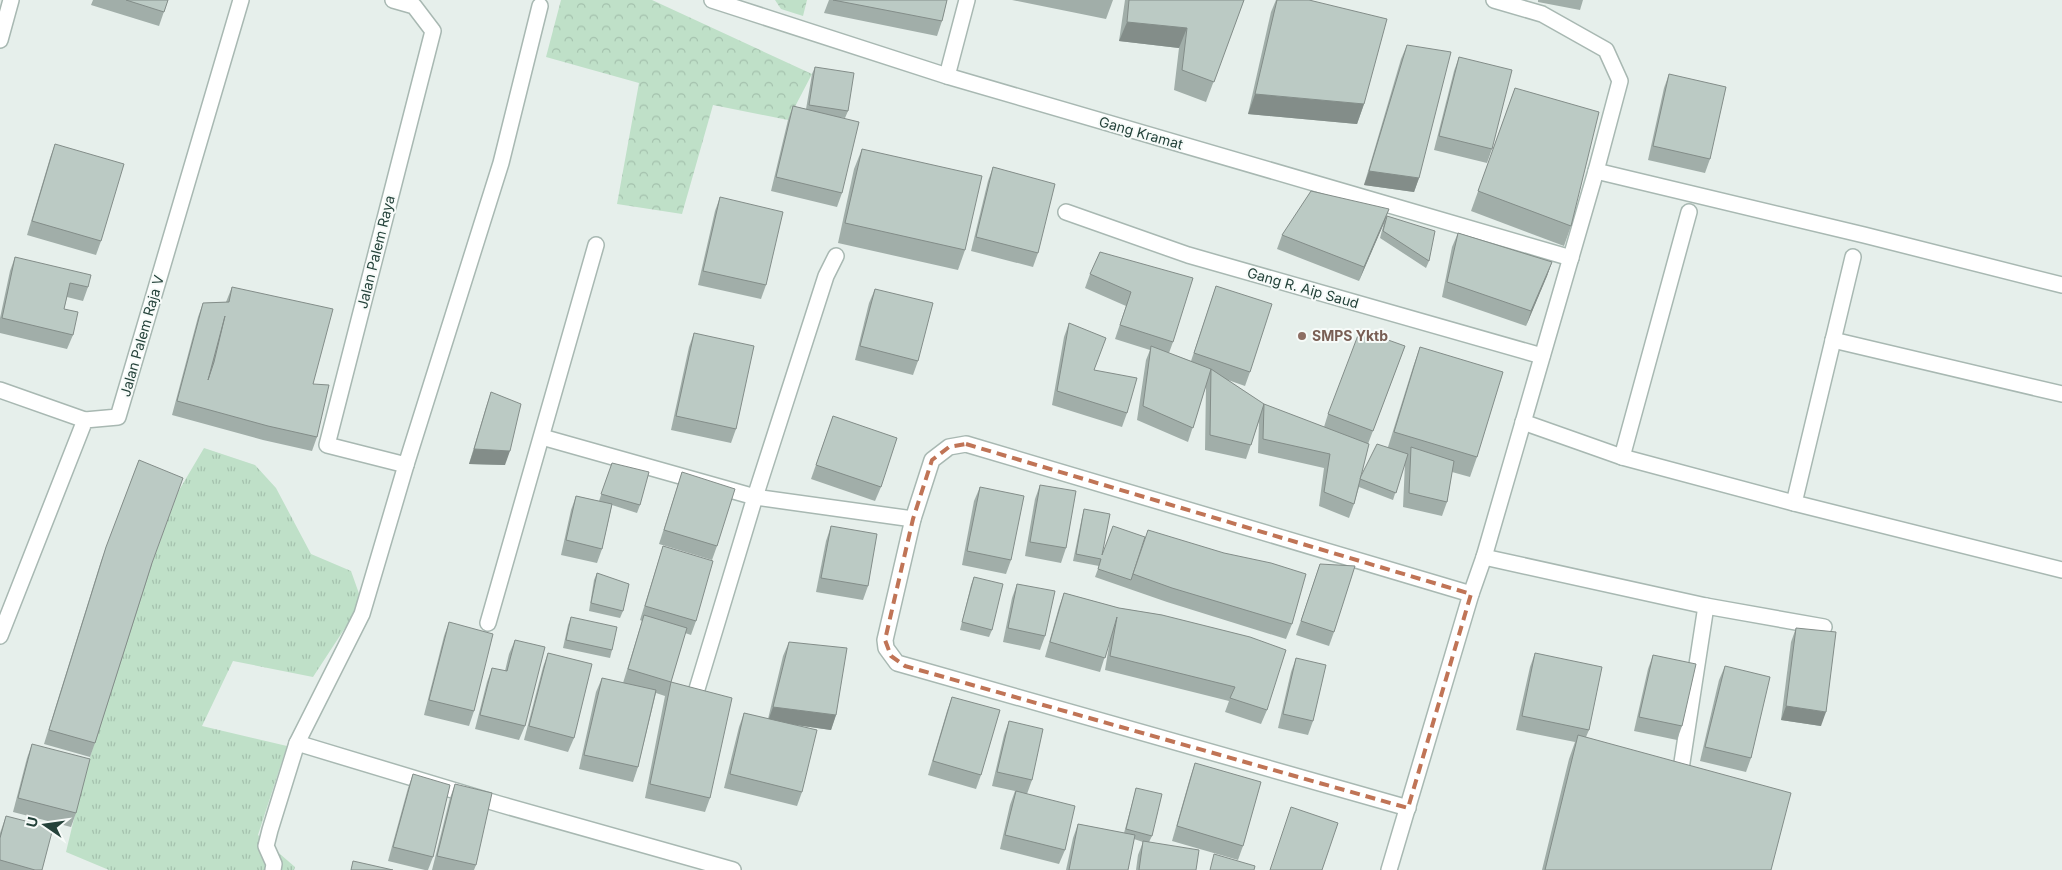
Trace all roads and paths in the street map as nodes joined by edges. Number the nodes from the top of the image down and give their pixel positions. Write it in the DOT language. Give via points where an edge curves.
graph roads {
  1 [pos="11,0"];
  2 [pos="241,0"];
  3 [pos="393,0"];
  4 [pos="712,0"];
  5 [pos="967,0"];
  6 [pos="1494,0"];
  7 [pos="540,6"];
  8 [pos="0,40"];
  9 [pos="947,76"];
  10 [pos="1596,171"];
  11 [pos="1066,212"];
  12 [pos="1689,212"];
  13 [pos="596,245"];
  14 [pos="836,256"];
  15 [pos="1853,257"];
  16 [pos="1571,258"];
  17 [pos="2062,285"];
  18 [pos="1833,340"];
  19 [pos="1542,356"];
  20 [pos="0,390"];
  21 [pos="2062,394"];
  22 [pos="85,420"];
  23 [pos="1523,422"];
  24 [pos="542,437"];
  25 [pos="1622,456"];
  26 [pos="406,465"];
  27 [pos="755,497"];
  28 [pos="1794,503"];
  29 [pos="913,519"];
  30 [pos="1484,557"];
  31 [pos="2062,570"];
  32 [pos="1471,594"];
  33 [pos="1706,606"];
  34 [pos="488,623"];
  35 [pos="1824,627"];
  36 [pos="0,636"];
  37 [pos="694,698"];
  38 [pos="297,743"];
  39 [pos="1678,782"];
  40 [pos="1408,808"];
  41 [pos="272,870"];
  42 [pos="733,870"];
  43 [pos="1389,870"];
  1 -- 8 [label="street"];
  2 -- 22 [label="street, Jalan Palem Raja V" via="118,417"];
  3 -- 26 [label="street, Jalan Palem Raya" via="414,6 433,31 327,445"];
  4 -- 9 [label="street, Gang Kramat"];
  5 -- 9 [label="street"];
  6 -- 10 [label="street" via="1542,14 1606,50 1620,81"];
  7 -- 26 [label="street" via="501,163"];
  9 -- 16 [label="street, Gang Kramat"];
  10 -- 16 [label="street"];
  10 -- 17 [label="street"];
  11 -- 19 [label="street, Gang R. Aip Saud" via="1188,255"];
  12 -- 25 [label="street"];
  13 -- 24 [label="street"];
  14 -- 27 [label="street" via="826,276"];
  15 -- 18 [label="street"];
  16 -- 19 [label="street"];
  18 -- 21 [label="street"];
  18 -- 28 [label="street"];
  19 -- 23 [label="street"];
  20 -- 22 [label="street"];
  22 -- 36 [label="street"];
  23 -- 25 [label="street"];
  23 -- 30 [label="street"];
  24 -- 27 [label="street"];
  24 -- 34 [label="street"];
  25 -- 28 [label="street"];
  26 -- 38 [label="street" via="362,614"];
  27 -- 29 [label="street"];
  27 -- 37 [label="street"];
  28 -- 31 [label="street"];
  29 -- 32 [label="street" via="932,460 949,447 966,444"];
  29 -- 40 [label="street" via="886,640 886,648 897,663"];
  30 -- 32 [label="street"];
  30 -- 33 [label="street"];
  32 -- 40 [label="street"];
  33 -- 35 [label="street"];
  33 -- 39 [label="street"];
  38 -- 41 [label="street" via="266,846 274,864"];
  38 -- 42 [label="street"];
  40 -- 43 [label="street"];
}
